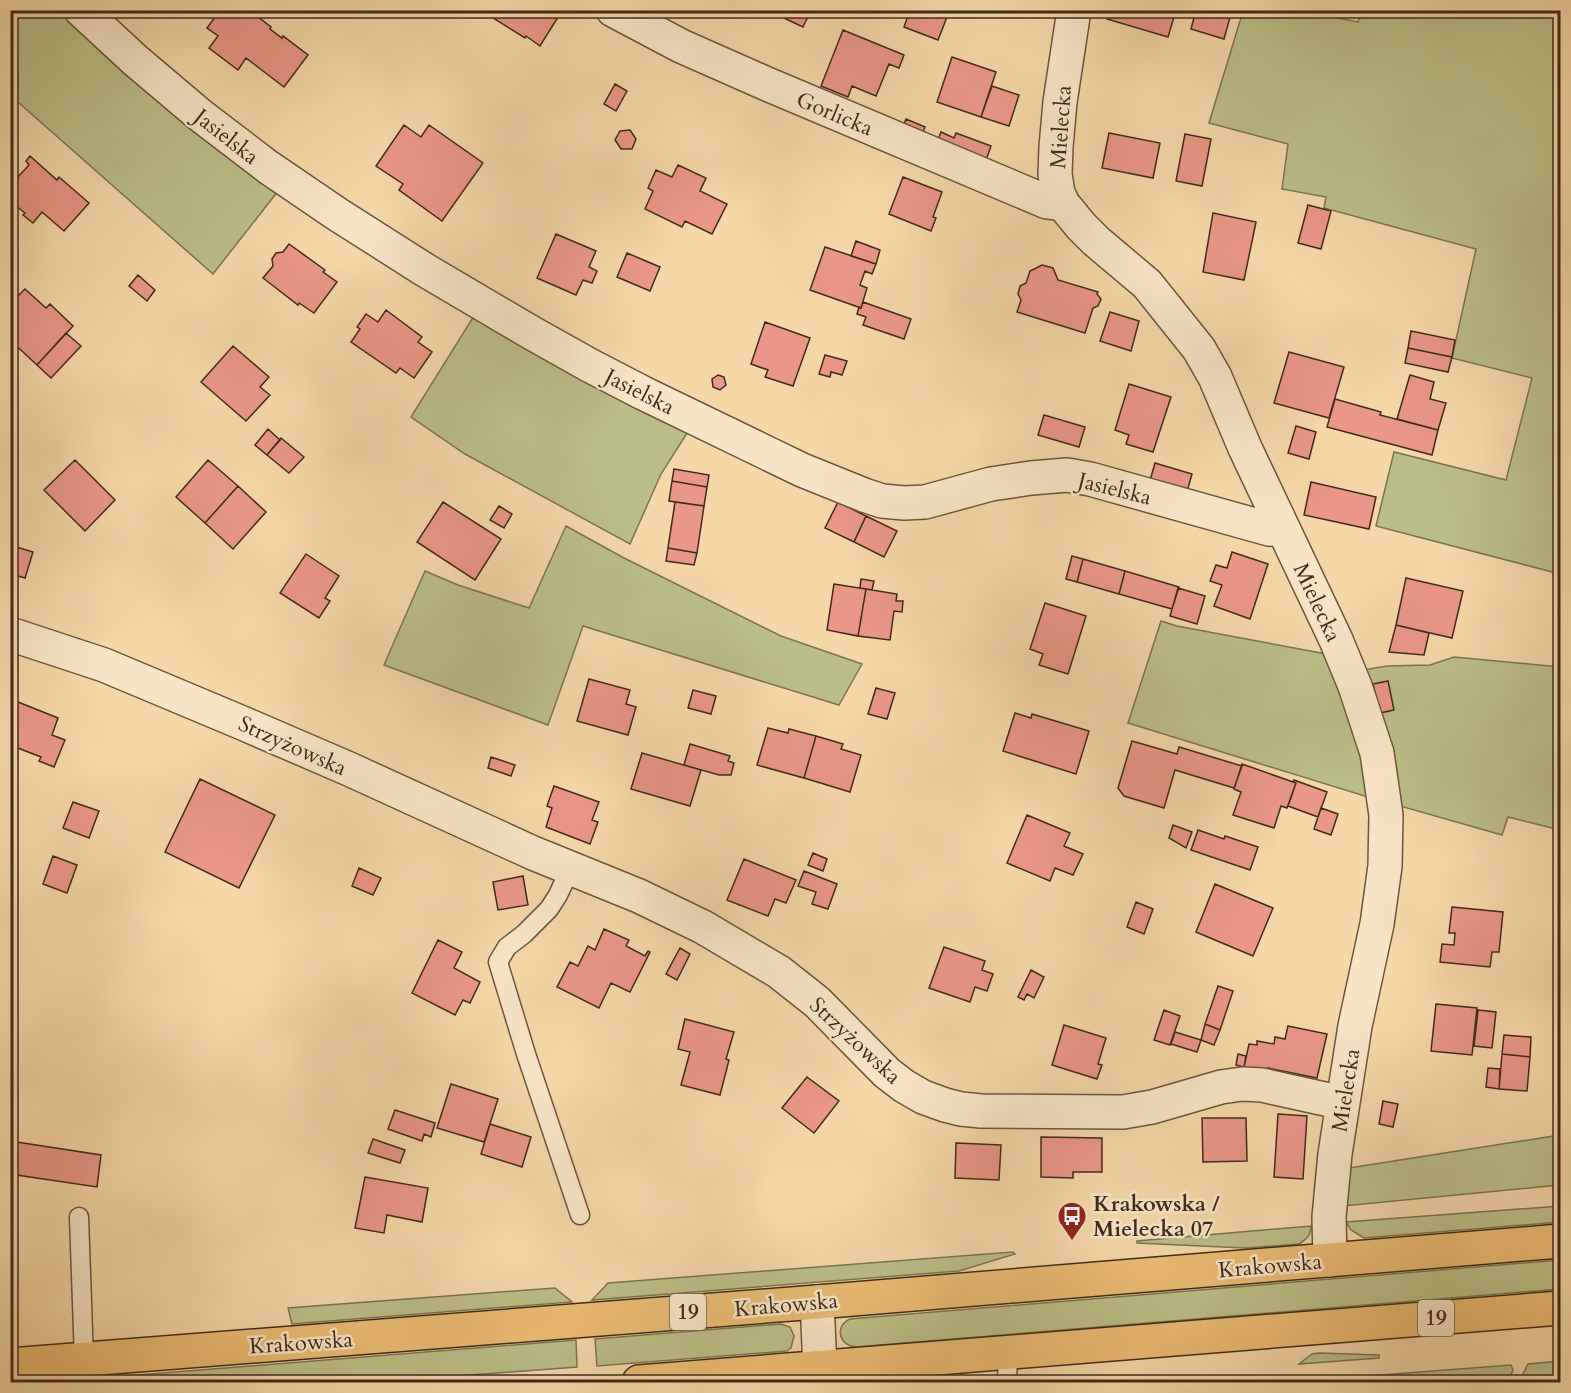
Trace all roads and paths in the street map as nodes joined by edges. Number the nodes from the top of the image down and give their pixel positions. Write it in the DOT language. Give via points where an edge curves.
graph roads {
  1 [pos="81,10"];
  2 [pos="613,10"];
  3 [pos="1074,10"];
  4 [pos="1063,204"];
  5 [pos="1284,530"];
  6 [pos="10,634"];
  7 [pos="570,869"];
  8 [pos="1343,1103"];
  9 [pos="580,1215"];
  10 [pos="79,1217"];
  11 [pos="1560,1241"];
  12 [pos="1330,1260"];
  13 [pos="816,1302"];
  14 [pos="1560,1308"];
  15 [pos="84,1360"];
  16 [pos="10,1365"];
  17 [pos="1008,1368"];
  18 [pos="820,1375"];
  19 [pos="639,1383"];
  1 -- 5 [label="street, Jasielska" via="200,115 337,214 580,360 802,470 882,501 904,503 924,502 991,484 1066,475 1269,530"];
  2 -- 4 [label="street, Gorlicka" via="767,84 1036,198"];
  3 -- 4 [label="street, Mielecka" via="1056,147 1055,174"];
  4 -- 5 [label="street, Mielecka" via="1096,241 1147,284 1199,349"];
  5 -- 8 [label="street, Mielecka" via="1355,686 1377,753 1386,815 1382,894"];
  6 -- 7 [label="street, Strzyżowska" via="104,665 219,713"];
  7 -- 8 [label="street, Strzyżowska" via="703,927 779,972 817,1002 887,1073 923,1097 945,1105 981,1111 1123,1112 1242,1084"];
  7 -- 9 [label="lane" via="549,909 507,947 498,962"];
  8 -- 12 [label="street, Mielecka" via="1330,1198"];
  10 -- 15 [label="lane"];
  11 -- 12 [label="main road, Krakowska / 19"];
  12 -- 13 [label="main road, Krakowska / 19"];
  13 -- 15 [label="main road, Krakowska / 19"];
  13 -- 18 [label="street"];
  14 -- 17 [label="main road, 19"];
  15 -- 16 [label="main road, Krakowska / 19"];
  17 -- 18 [label="main road, 19"];
  18 -- 19 [label="main road, 19"];
}
